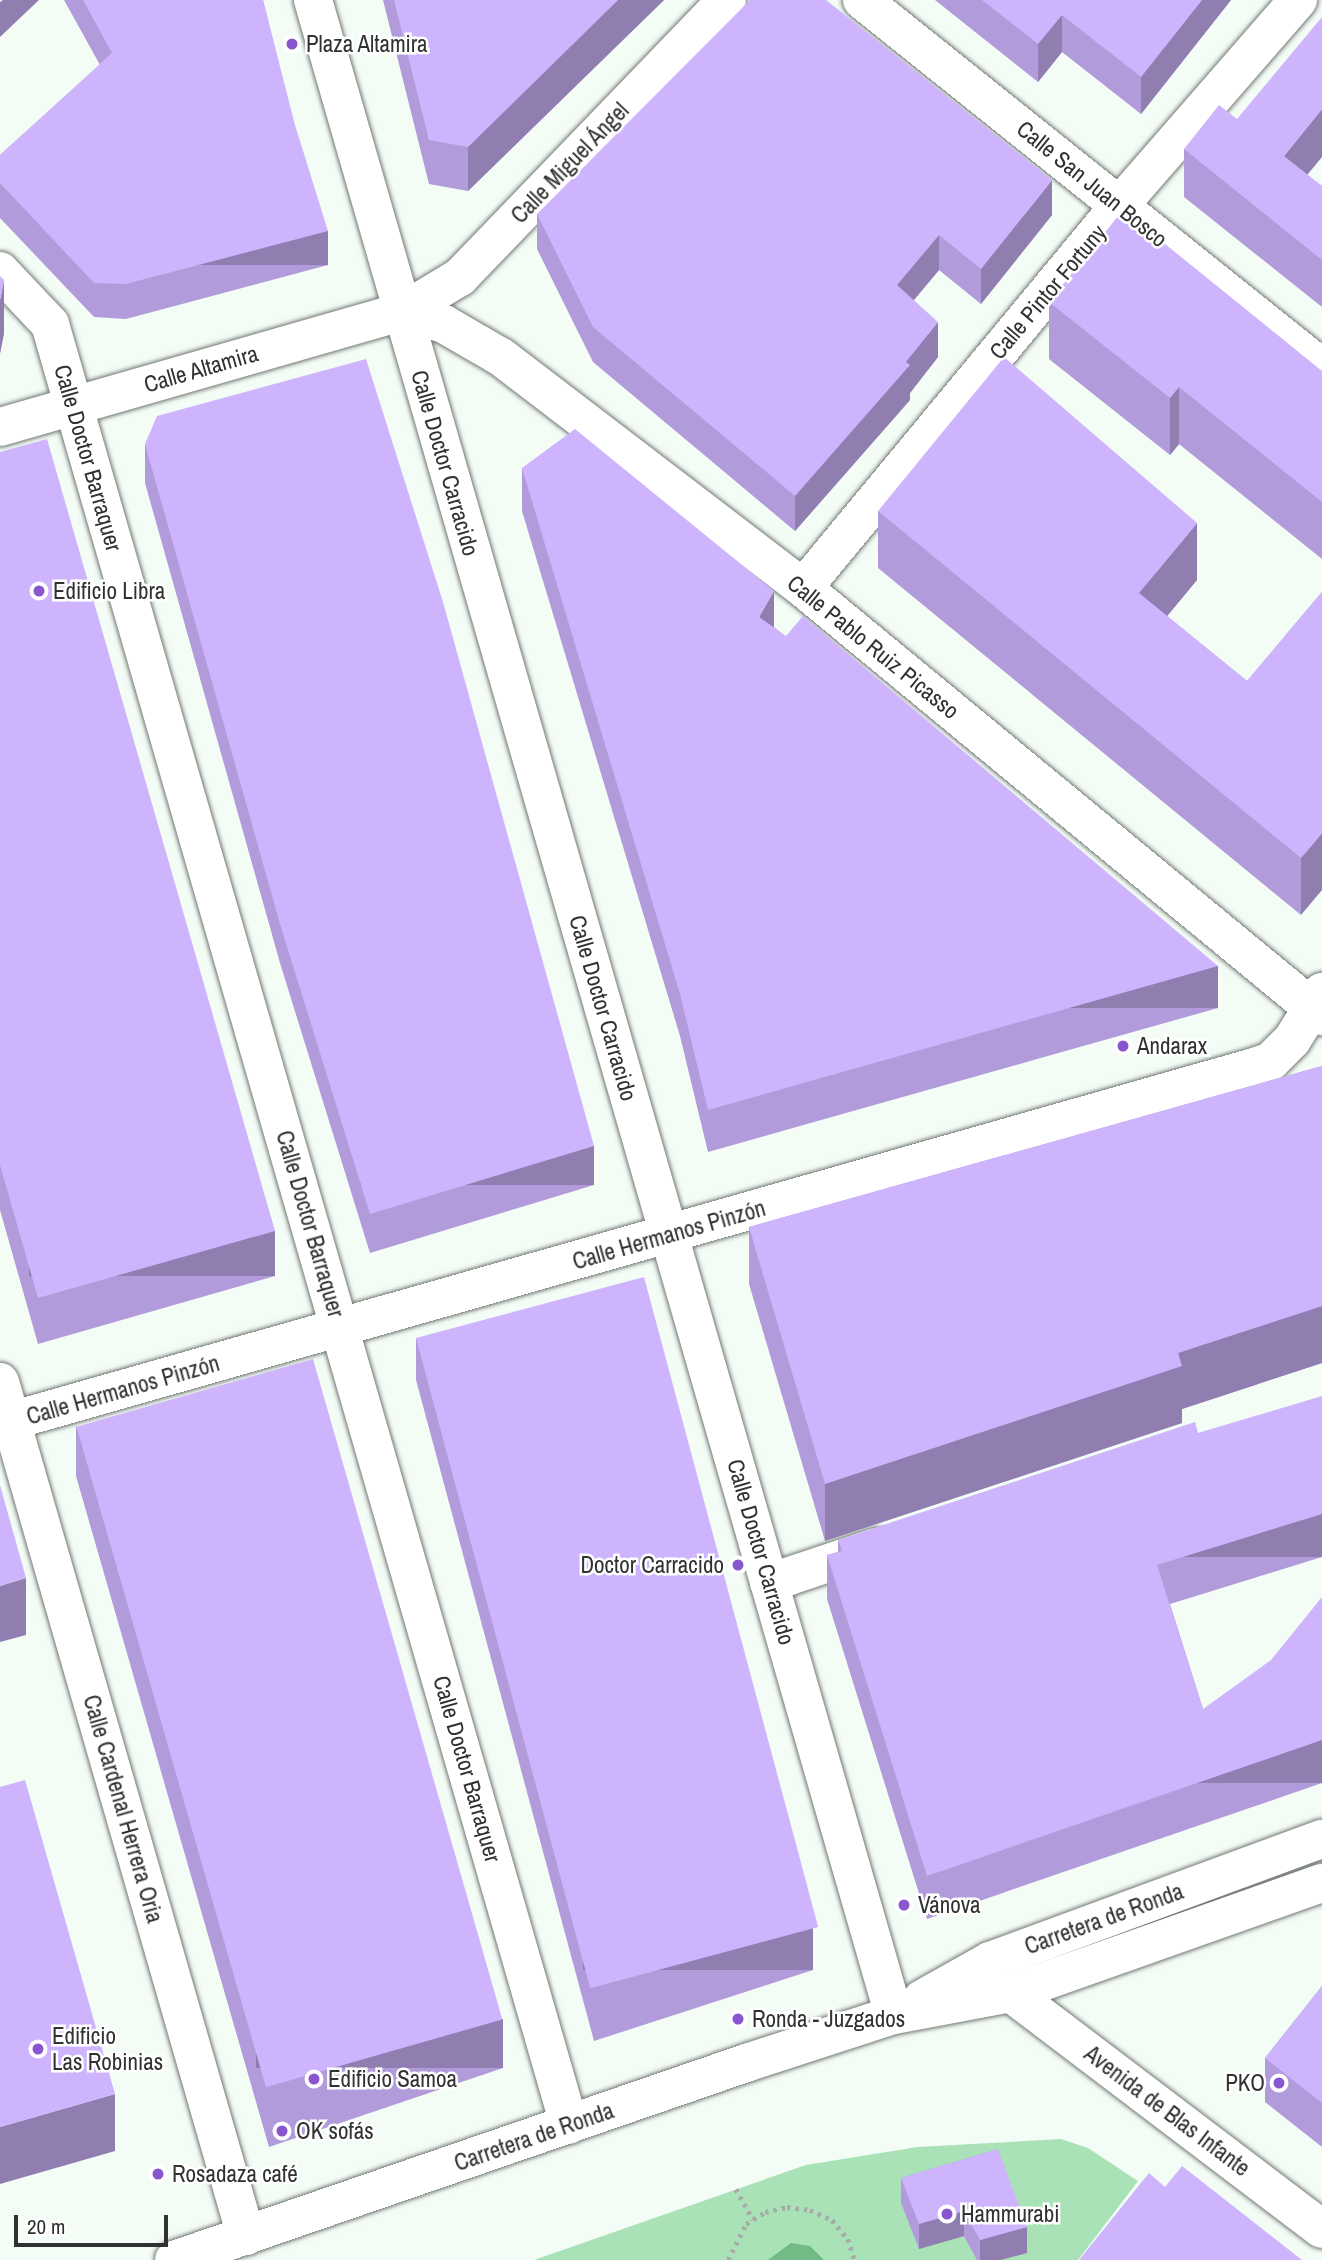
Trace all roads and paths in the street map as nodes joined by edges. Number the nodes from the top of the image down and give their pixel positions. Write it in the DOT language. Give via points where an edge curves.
graph roads {
  1 [pos="313,0"];
  2 [pos="727,0"];
  3 [pos="862,0"];
  4 [pos="1298,0"];
  5 [pos="1119,205"];
  6 [pos="0,271"];
  7 [pos="402,312"];
  8 [pos="1322,368"];
  9 [pos="73,406"];
  10 [pos="0,427"];
  11 [pos="803,588"];
  12 [pos="1319,1005"];
  13 [pos="668,1236"];
  14 [pos="340,1328"];
  15 [pos="0,1382"];
  16 [pos="6,1423"];
  17 [pos="914,1535"];
  18 [pos="769,1583"];
  19 [pos="1322,1839"];
  20 [pos="1322,1883"];
  21 [pos="1011,1993"];
  22 [pos="894,2015"];
  23 [pos="569,2125"];
  24 [pos="736,2189"];
  25 [pos="753,2220"];
  26 [pos="1322,2229"];
  27 [pos="246,2235"];
  28 [pos="174,2260"];
  29 [pos="728,2260"];
  30 [pos="855,2260"];
  1 -- 7 [label="street, Calle Doctor Carracido"];
  2 -- 7 [label="street, Calle Miguel Ángel" via="460,277"];
  3 -- 5 [label="street, Calle San Juan Bosco"];
  4 -- 5 [label="street, Calle Pintor Fortuny"];
  5 -- 8 [label="street, Calle San Juan Bosco"];
  5 -- 11 [label="street, Calle Pintor Fortuny"];
  6 -- 9 [label="street, Calle Doctor Barraquer" via="50,324"];
  7 -- 9 [label="street, Calle Altamira"];
  7 -- 11 [label="street, Calle Pablo Ruiz Picasso" via="444,324 501,357"];
  7 -- 13 [label="street, Calle Doctor Carracido"];
  9 -- 10 [label="street, Calle Altamira"];
  9 -- 14 [label="street, Calle Doctor Barraquer"];
  11 -- 12 [label="street, Calle Pablo Ruiz Picasso"];
  12 -- 13 [label="street, Calle Hermanos Pinzón" via="1271,1061"];
  13 -- 14 [label="street, Calle Hermanos Pinzón"];
  13 -- 18 [label="street, Calle Doctor Carracido"];
  14 -- 16 [label="street, Calle Hermanos Pinzón"];
  14 -- 23 [label="street, Calle Doctor Barraquer"];
  15 -- 16 [label="street, Calle Cardenal Herrera Oria"];
  16 -- 27 [label="street, Calle Cardenal Herrera Oria"];
  17 -- 18 [label="street"];
  18 -- 22 [label="street, Calle Doctor Carracido"];
  19 -- 22 [label="street, Carretera de Ronda" via="990,1961"];
  20 -- 21 [label="street, Carretera de Ronda"];
  21 -- 22 [label="street, Carretera de Ronda"];
  21 -- 26 [label="street, Avenida de Blas Infante"];
  22 -- 23 [label="street, Carretera de Ronda"];
  23 -- 27 [label="street, Carretera de Ronda"];
  24 -- 25 [label="path"];
  25 -- 29 [label="path" via="733,2243"];
  25 -- 30 [label="path" via="787,2207 810,2210 832,2220 848,2239"];
  27 -- 28 [label="street, Carretera de Ronda"];
}
